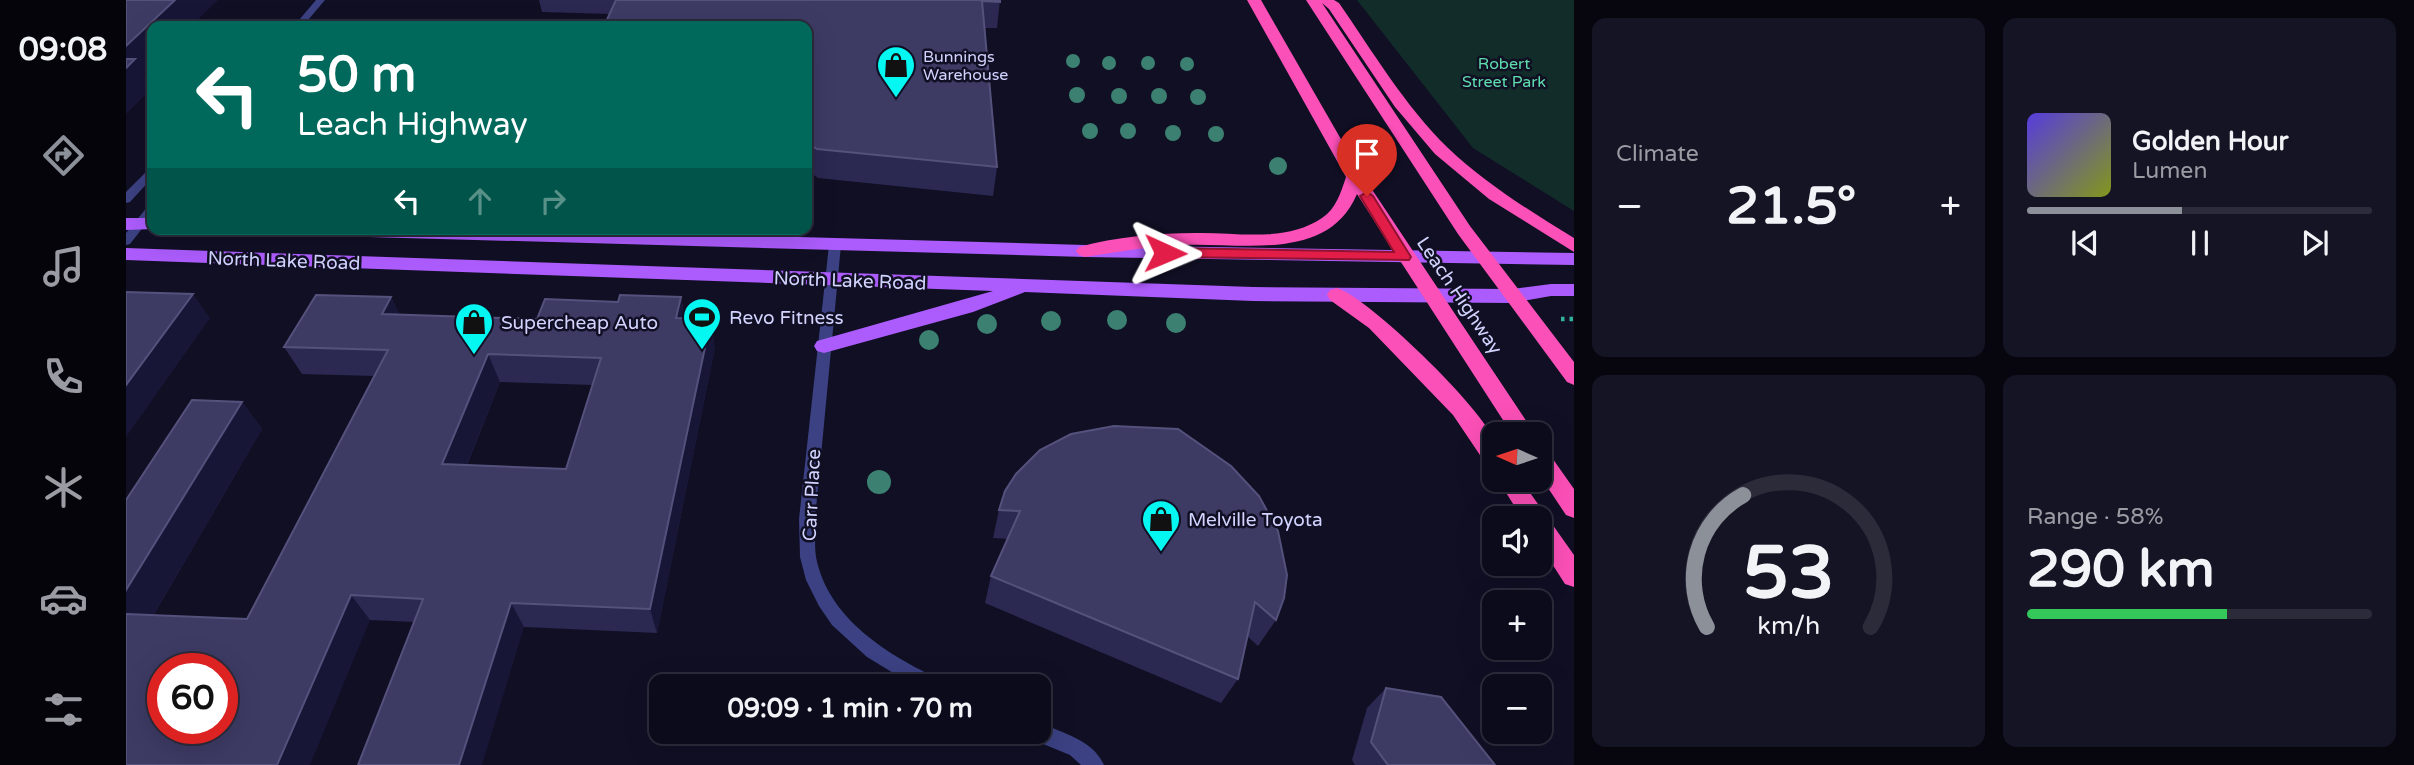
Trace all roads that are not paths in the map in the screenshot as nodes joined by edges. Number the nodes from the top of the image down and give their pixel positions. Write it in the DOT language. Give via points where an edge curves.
graph roads {
  1 [pos="320,0"];
  2 [pos="1254,0"];
  3 [pos="1313,0"];
  4 [pos="1325,0"];
  5 [pos="302,21"];
  6 [pos="147,177"];
  7 [pos="1355,177"];
  8 [pos="126,199"];
  9 [pos="139,224"];
  10 [pos="500,235"];
  11 [pos="126,241"];
  12 [pos="835,245"];
  13 [pos="1574,246"];
  14 [pos="1085,251"];
  15 [pos="126,254"];
  16 [pos="1404,257"];
  17 [pos="1484,258"];
  18 [pos="1574,259"];
  19 [pos="832,279"];
  20 [pos="1028,286"];
  21 [pos="1574,290"];
  22 [pos="1337,295"];
  23 [pos="1430,296"];
  24 [pos="1512,296"];
  25 [pos="824,346"];
  26 [pos="1566,351"];
  27 [pos="1574,377"];
  28 [pos="1516,422"];
  29 [pos="1482,440"];
  30 [pos="1552,476"];
  31 [pos="1574,508"];
  32 [pos="1552,544"];
  33 [pos="1574,576"];
  34 [pos="912,674"];
  35 [pos="1051,737"];
  36 [pos="1094,765"];
  1 -- 5 [label="street"];
  2 -- 7 [label="highway, Leach Highway"];
  3 -- 17 [label="highway, Leach Highway"];
  4 -- 13 [label="highway" via="1334,6 1424,133 1499,198"];
  6 -- 8 [label="street"];
  7 -- 14 [label="highway" via="1341,211 1319,228 1297,236 1182,239"];
  7 -- 16 [label="highway, Leach Highway"];
  9 -- 11 [label="street"];
  10 -- 12 [label="main road, North Lake Road"];
  12 -- 14 [label="main road, North Lake Road"];
  12 -- 19 [label="street, Carr Place"];
  14 -- 16 [label="main road, North Lake Road"];
  15 -- 19 [label="main road, North Lake Road"];
  16 -- 17 [label="main road, North Lake Road"];
  16 -- 23 [label="highway, Leach Highway"];
  17 -- 18 [label="main road, North Lake Road"];
  17 -- 24 [label="highway, Leach Highway"];
  19 -- 20 [label="main road, North Lake Road"];
  19 -- 25 [label="street, Carr Place"];
  20 -- 22 [label="main road, North Lake Road"];
  20 -- 25 [label="main road"];
  21 -- 24 [label="main road, North Lake Road"];
  22 -- 23 [label="main road, North Lake Road"];
  22 -- 29 [label="highway" via="1376,323 1461,409"];
  23 -- 24 [label="main road, North Lake Road"];
  23 -- 28 [label="highway, Leach Highway"];
  24 -- 26 [label="highway, Leach Highway"];
  25 -- 34 [label="street, Carr Place" via="807,519 808,556 818,588 843,624 874,654"];
  26 -- 27 [label="highway, Leach Highway"];
  30 -- 31 [label="highway"];
  32 -- 33 [label="highway"];
  35 -- 36 [label="street" via="1077,748"];
}
